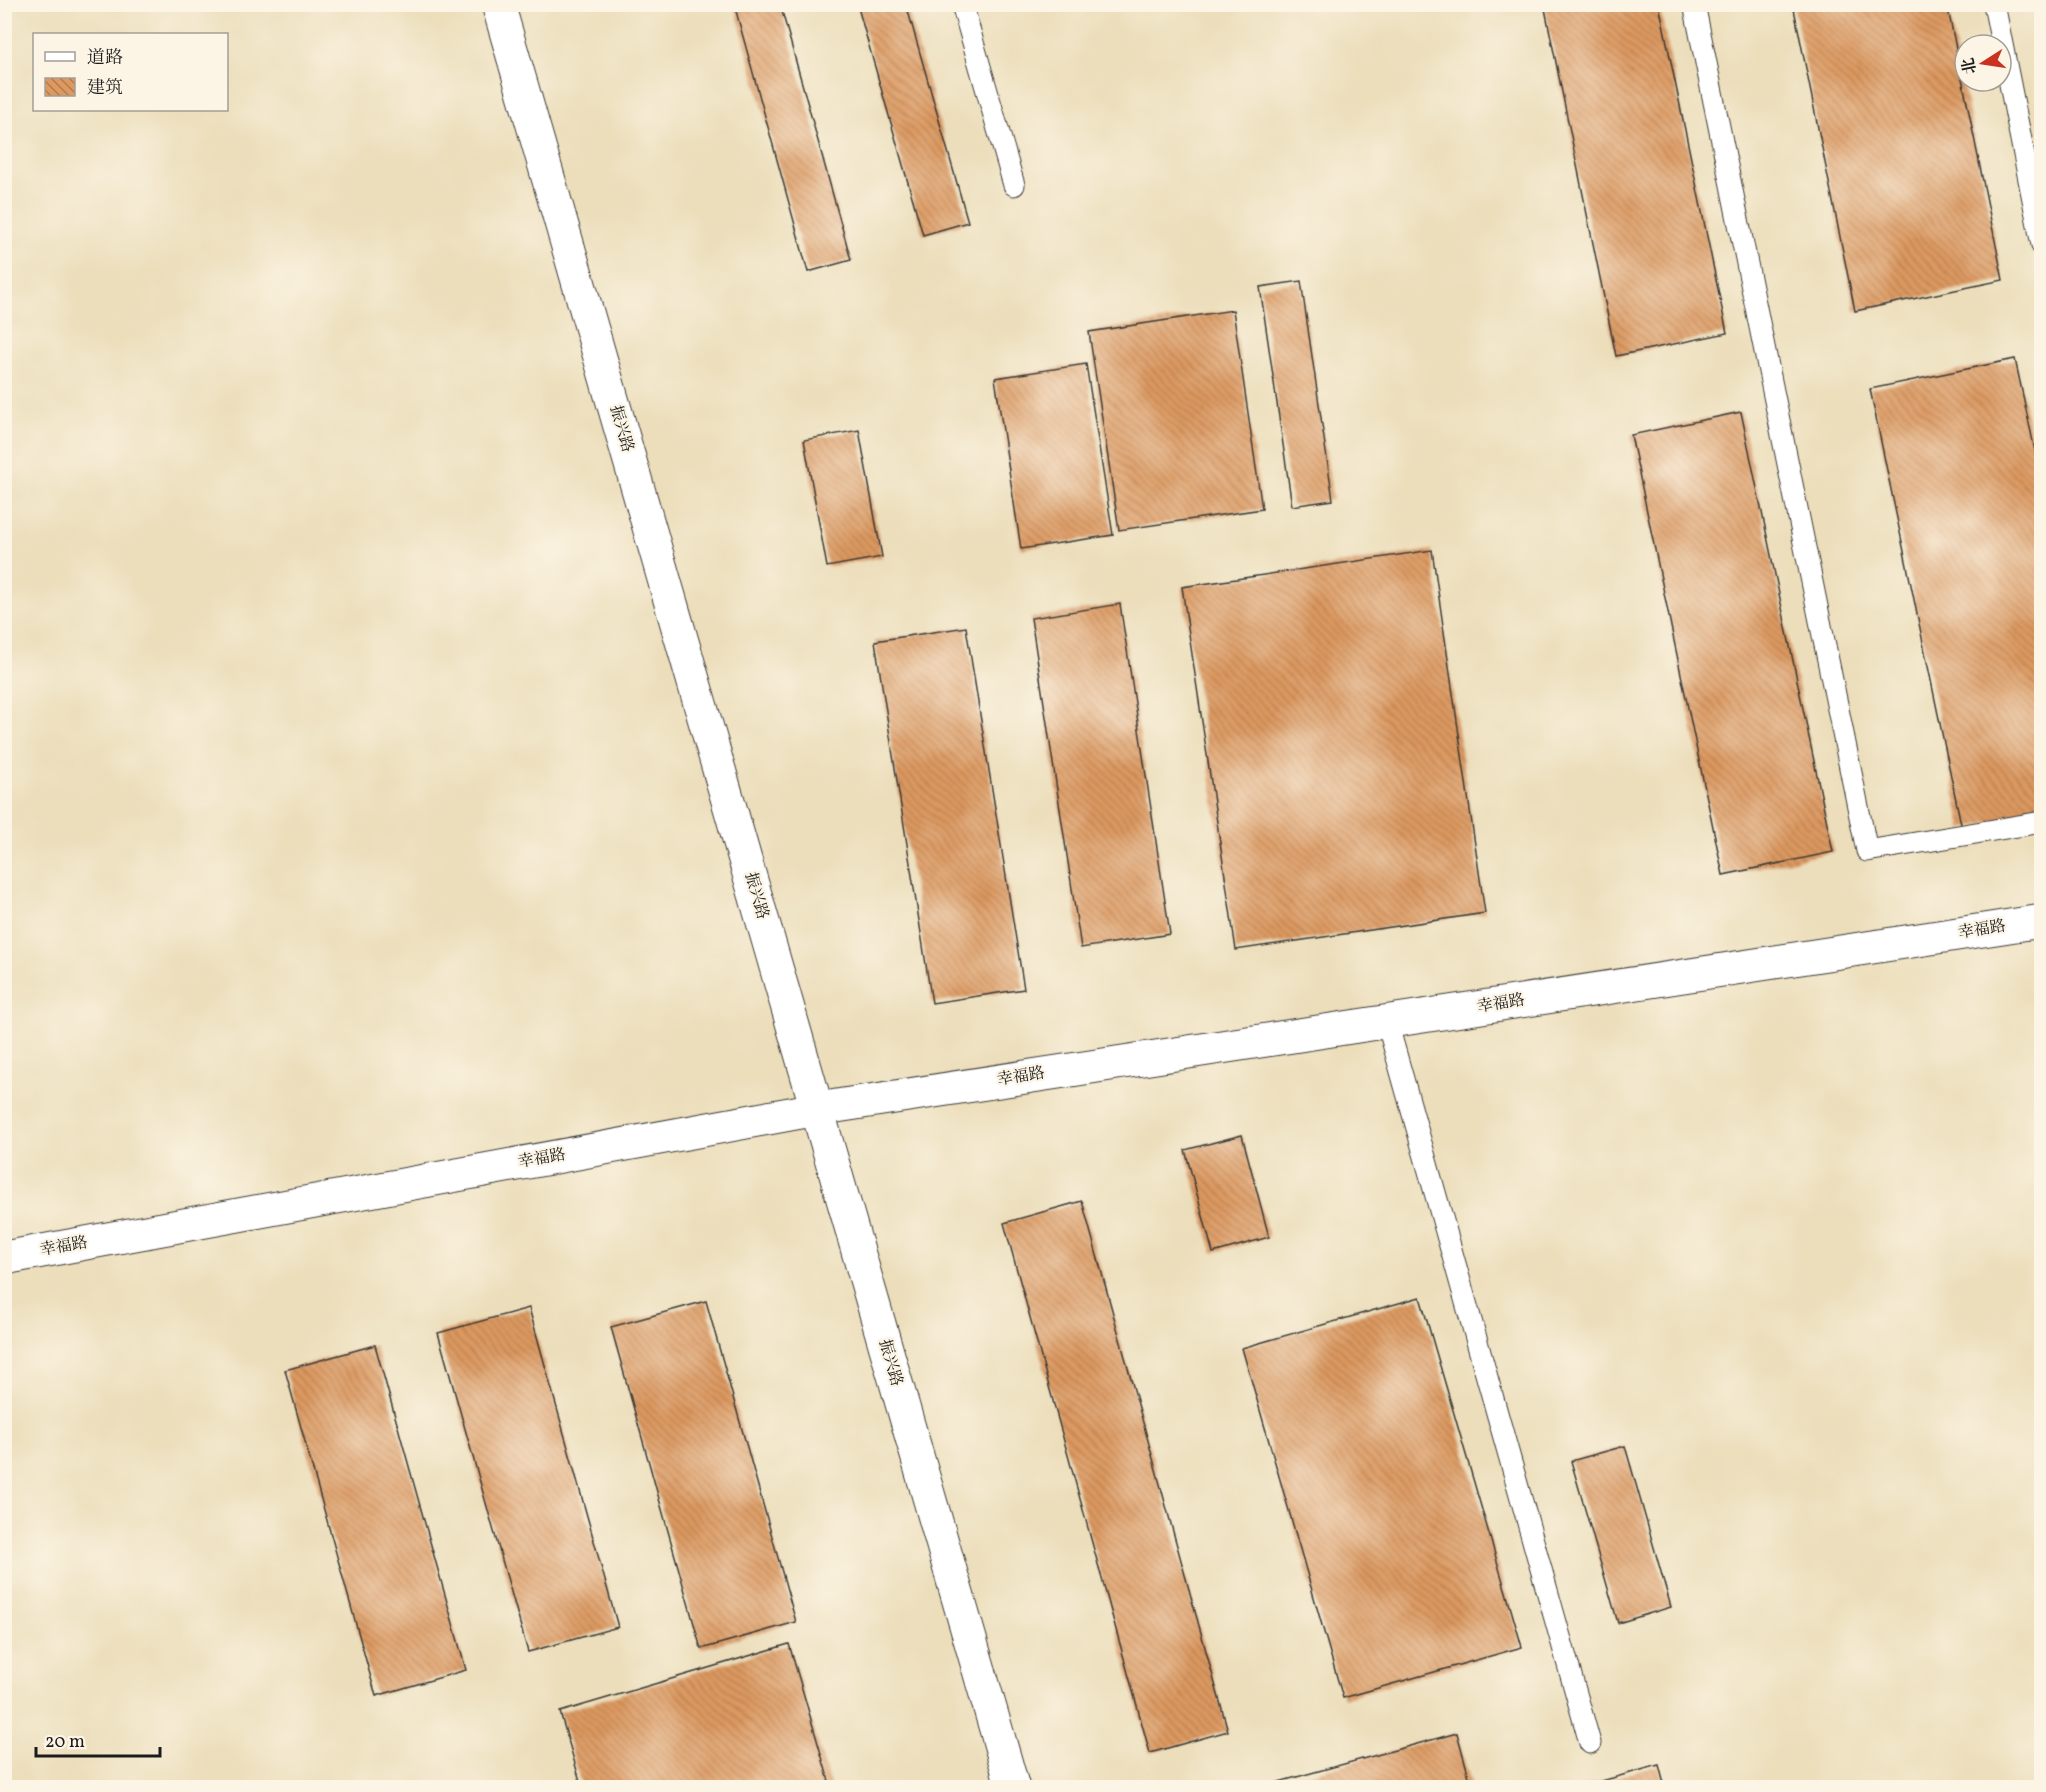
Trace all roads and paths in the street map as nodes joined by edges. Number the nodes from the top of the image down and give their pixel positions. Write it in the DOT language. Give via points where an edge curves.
graph roads {
  1 [pos="498,4"];
  2 [pos="962,4"];
  3 [pos="1694,4"];
  4 [pos="1994,4"];
  5 [pos="1014,185"];
  6 [pos="2042,245"];
  7 [pos="2042,822"];
  8 [pos="2042,921"];
  9 [pos="1387,1022"];
  10 [pos="817,1109"];
  11 [pos="4,1258"];
  12 [pos="1590,1743"];
  13 [pos="1013,1788"];
  1 -- 10 [label="street, 振兴路"];
  2 -- 5 [label="lane"];
  3 -- 7 [label="lane" via="1867,851"];
  4 -- 6 [label="lane"];
  8 -- 9 [label="street, 幸福路"];
  9 -- 10 [label="street, 幸福路"];
  9 -- 12 [label="lane"];
  10 -- 11 [label="street, 幸福路"];
  10 -- 13 [label="street, 振兴路"];
}
